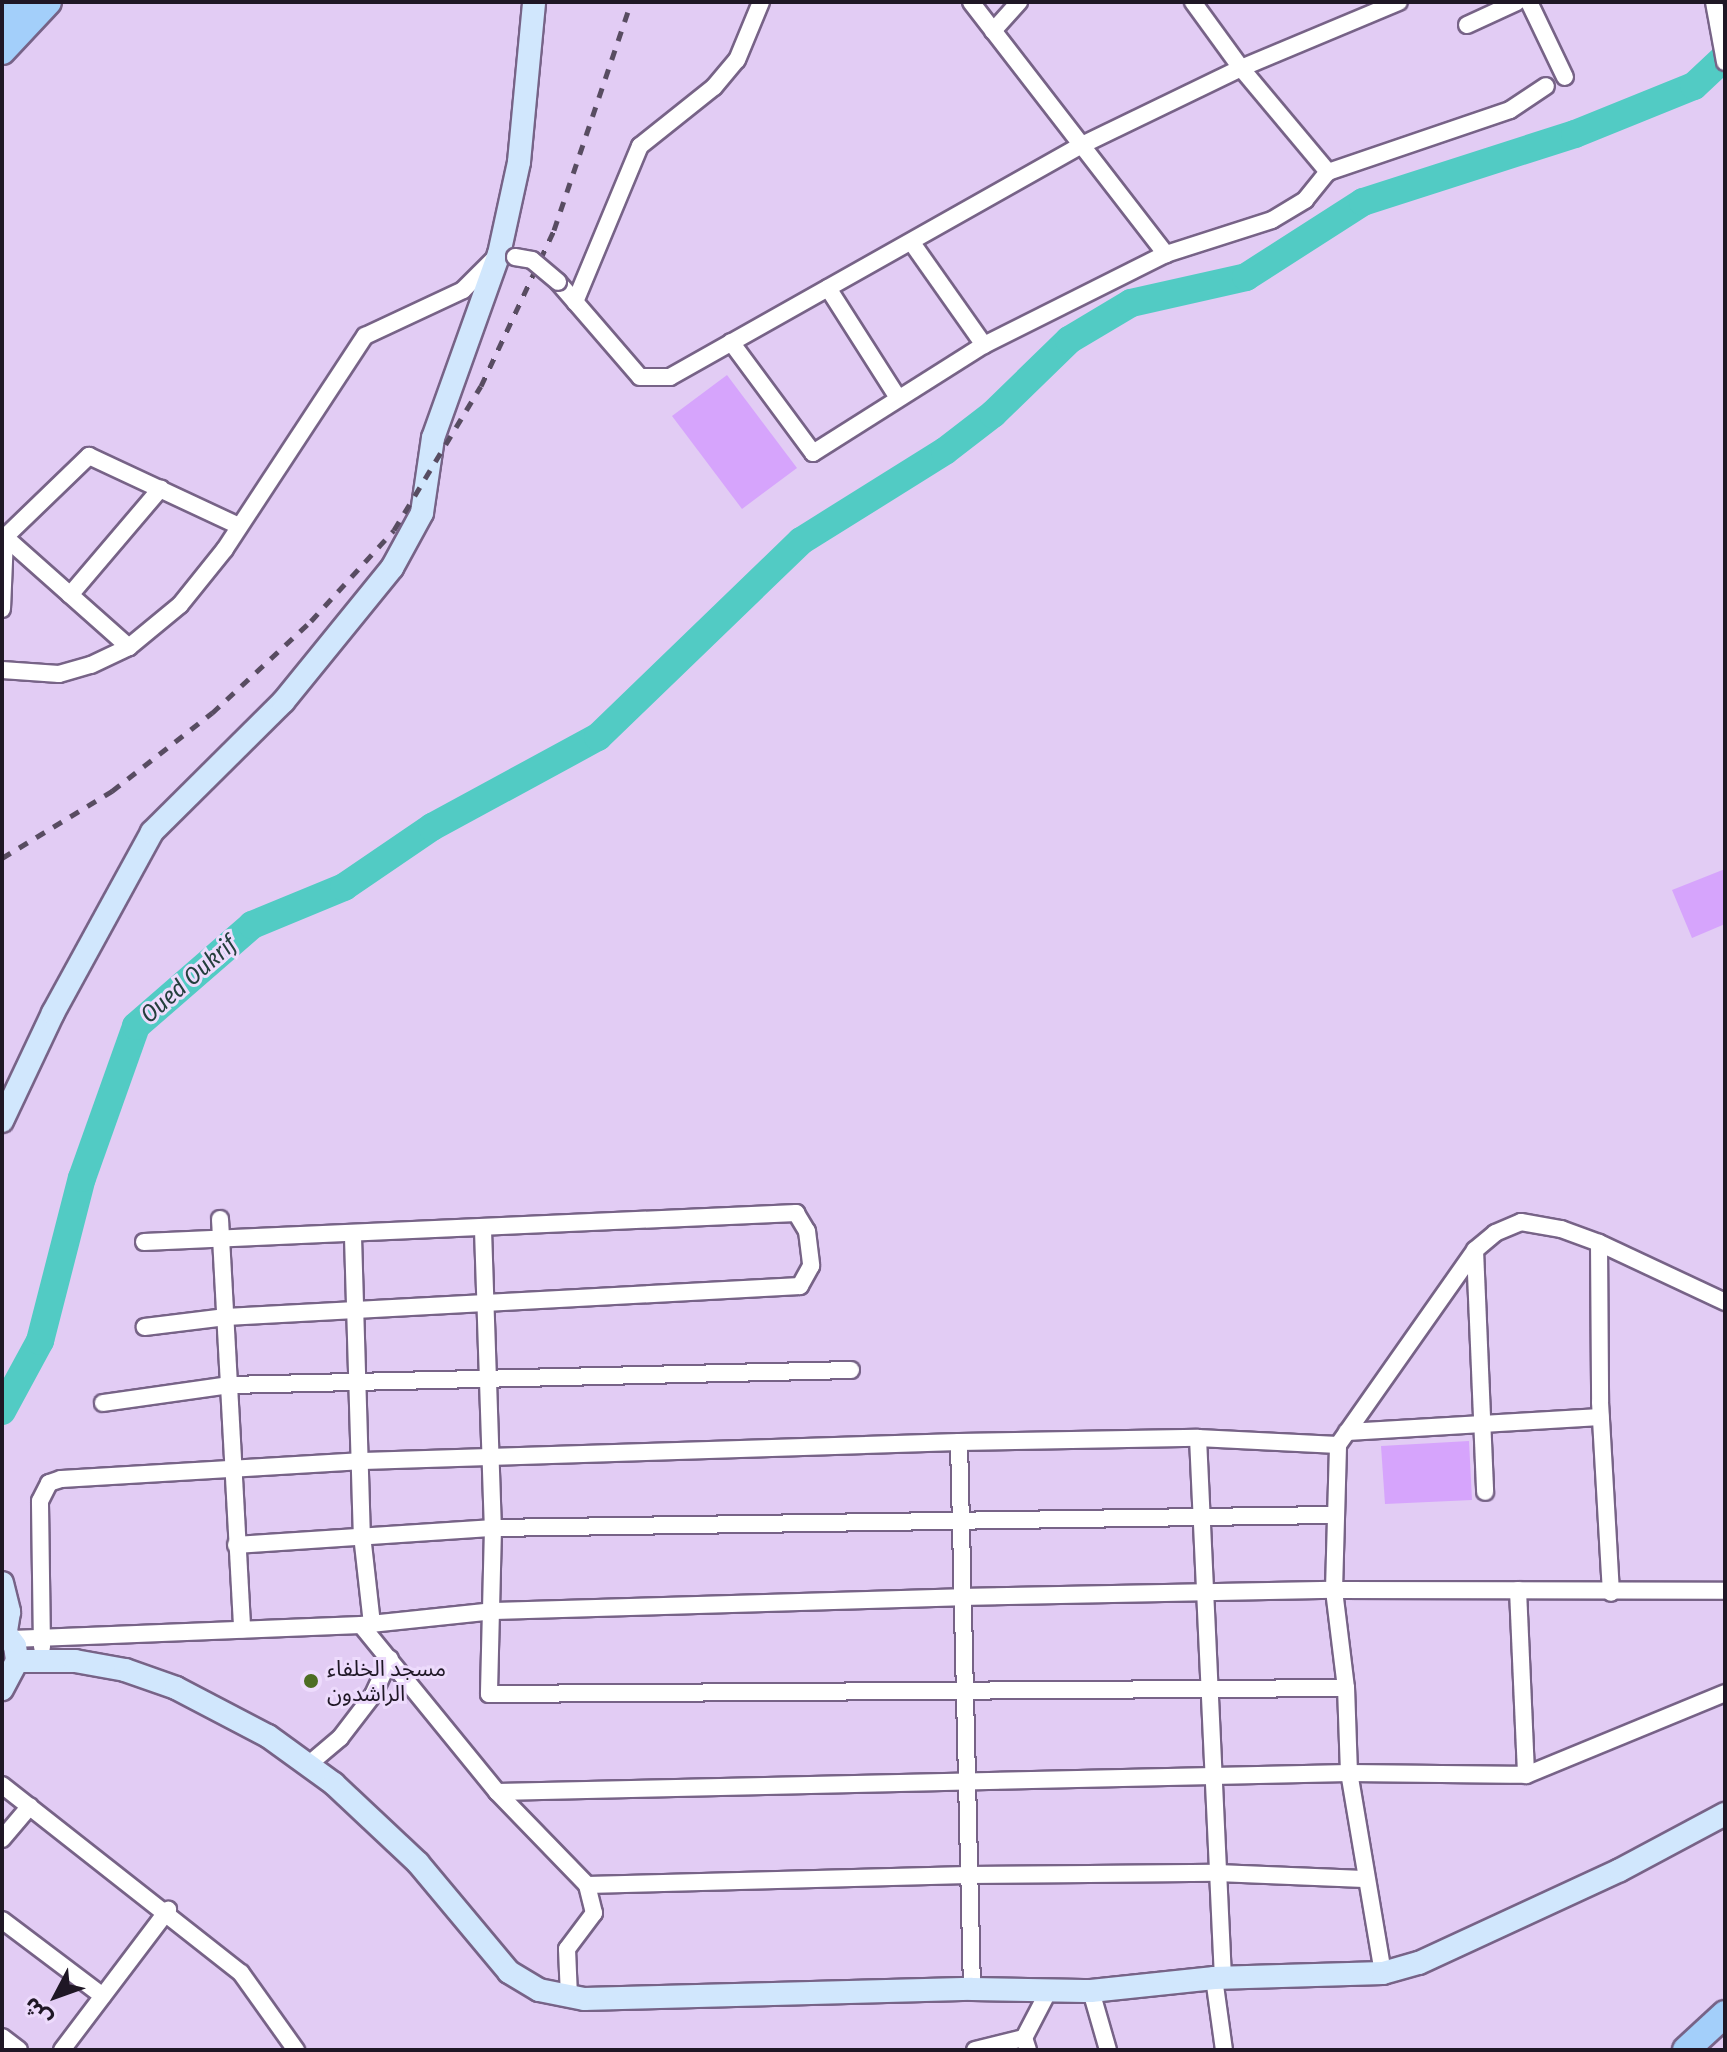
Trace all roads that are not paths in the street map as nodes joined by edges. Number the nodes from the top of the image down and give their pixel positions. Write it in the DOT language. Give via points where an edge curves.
graph roads {
  1 [pos="22,2"];
  2 [pos="48,2"];
  3 [pos="534,2"];
  4 [pos="761,2"];
  5 [pos="971,2"];
  6 [pos="1019,2"];
  7 [pos="1193,2"];
  8 [pos="1399,2"];
  9 [pos="1517,2"];
  10 [pos="1529,2"];
  11 [pos="1714,2"];
  12 [pos="2,23"];
  13 [pos="1467,25"];
  14 [pos="993,31"];
  15 [pos="2,51"];
  16 [pos="1725,62"];
  17 [pos="1241,68"];
  18 [pos="1565,77"];
  19 [pos="1546,86"];
  20 [pos="1084,144"];
  21 [pos="1328,172"];
  22 [pos="912,243"];
  23 [pos="1166,254"];
  24 [pos="507,255"];
  25 [pos="828,288"];
  26 [pos="575,302"];
  27 [pos="731,342"];
  28 [pos="984,345"];
  29 [pos="898,398"];
  30 [pos="161,488"];
  31 [pos="239,526"];
  32 [pos="5,537"];
  33 [pos="70,595"];
  34 [pos="2,609"];
  35 [pos="129,647"];
  36 [pos="2,670"];
  37 [pos="2,1121"];
  38 [pos="220,1219"];
  39 [pos="483,1230"];
  40 [pos="353,1237"];
  41 [pos="218,1239"];
  42 [pos="144,1242"];
  43 [pos="1599,1243"];
  44 [pos="1475,1250"];
  45 [pos="1725,1302"];
  46 [pos="486,1303"];
  47 [pos="358,1312"];
  48 [pos="226,1317"];
  49 [pos="145,1327"];
  50 [pos="851,1370"];
  51 [pos="489,1378"];
  52 [pos="356,1382"];
  53 [pos="229,1385"];
  54 [pos="103,1403"];
  55 [pos="1601,1417"];
  56 [pos="1482,1428"];
  57 [pos="1198,1438"];
  58 [pos="1342,1439"];
  59 [pos="959,1442"];
  60 [pos="491,1456"];
  61 [pos="363,1461"];
  62 [pos="233,1469"];
  63 [pos="1485,1492"];
  64 [pos="1334,1515"];
  65 [pos="1201,1518"];
  66 [pos="959,1525"];
  67 [pos="493,1528"];
  68 [pos="362,1535"];
  69 [pos="236,1545"];
  70 [pos="2,1583"];
  71 [pos="1334,1590"];
  72 [pos="1518,1590"];
  73 [pos="1725,1591"];
  74 [pos="1204,1593"];
  75 [pos="1611,1593"];
  76 [pos="961,1597"];
  77 [pos="494,1611"];
  78 [pos="367,1624"];
  79 [pos="242,1629"];
  80 [pos="7,1633"];
  81 [pos="41,1638"];
  82 [pos="390,1659"];
  83 [pos="17,1661"];
  84 [pos="42,1661"];
  85 [pos="965,1688"];
  86 [pos="1346,1688"];
  87 [pos="2,1689"];
  88 [pos="1208,1690"];
  89 [pos="1725,1693"];
  90 [pos="308,1765"];
  91 [pos="1349,1773"];
  92 [pos="1526,1775"];
  93 [pos="1212,1776"];
  94 [pos="968,1781"];
  95 [pos="2,1785"];
  96 [pos="497,1792"];
  97 [pos="30,1806"];
  98 [pos="1725,1814"];
  99 [pos="2,1839"];
  100 [pos="1217,1873"];
  101 [pos="968,1875"];
  102 [pos="1364,1879"];
  103 [pos="587,1885"];
  104 [pos="168,1910"];
  105 [pos="2,1920"];
  106 [pos="1383,1973"];
  107 [pos="1219,1978"];
  108 [pos="972,1989"];
  109 [pos="1049,1990"];
  110 [pos="1091,1991"];
  111 [pos="103,1996"];
  112 [pos="569,1996"];
  113 [pos="1725,2014"];
  114 [pos="2,2037"];
  115 [pos="1026,2044"];
  116 [pos="19,2050"];
  117 [pos="62,2050"];
  118 [pos="296,2050"];
  119 [pos="975,2050"];
  120 [pos="1108,2050"];
  121 [pos="1224,2050"];
  122 [pos="1686,2050"];
  1 -- 12 [label="main road"];
  2 -- 15 [label="main road"];
  3 -- 24 [label="street"];
  4 -- 26 [label="street" via="737,60 714,87 640,146"];
  5 -- 14 [label="street"];
  6 -- 14 [label="street"];
  7 -- 17 [label="street"];
  8 -- 17 [label="street"];
  9 -- 13 [label="street"];
  10 -- 18 [label="street"];
  11 -- 16 [label="street"];
  14 -- 20 [label="street"];
  17 -- 20 [label="street"];
  17 -- 21 [label="street"];
  19 -- 21 [label="street" via="1510,110"];
  20 -- 22 [label="street"];
  20 -- 23 [label="street"];
  21 -- 23 [label="street" via="1305,200 1272,220"];
  22 -- 25 [label="street"];
  22 -- 28 [label="street"];
  23 -- 28 [label="street"];
  24 -- 26 [label="street, bridge" via="532,260"];
  24 -- 31 [label="street" via="463,290 365,336"];
  24 -- 37 [label="street" via="433,438 422,513 392,568 283,702 152,832 53,1013"];
  25 -- 27 [label="street"];
  25 -- 29 [label="street"];
  26 -- 27 [label="street" via="640,377 670,377"];
  27 -- 29 [label="street" via="813,453"];
  28 -- 29 [label="street"];
  30 -- 31 [label="street"];
  30 -- 32 [label="street" via="89,456"];
  30 -- 33 [label="street"];
  31 -- 35 [label="street" via="180,605"];
  32 -- 33 [label="street"];
  32 -- 34 [label="street"];
  33 -- 35 [label="street"];
  35 -- 36 [label="street" via="59,674"];
  38 -- 41 [label="street"];
  39 -- 40 [label="street"];
  39 -- 46 [label="street"];
  39 -- 46 [label="street" via="796,1213 807,1231 811,1266 800,1286"];
  40 -- 41 [label="street"];
  40 -- 47 [label="street"];
  41 -- 42 [label="street"];
  41 -- 48 [label="street"];
  43 -- 44 [label="street" via="1521,1222 1495,1233"];
  43 -- 45 [label="street"];
  43 -- 55 [label="street"];
  44 -- 56 [label="street"];
  44 -- 58 [label="street"];
  46 -- 47 [label="street"];
  46 -- 51 [label="street"];
  47 -- 48 [label="street"];
  47 -- 52 [label="street"];
  48 -- 49 [label="street"];
  48 -- 53 [label="street"];
  50 -- 51 [label="street"];
  51 -- 52 [label="street"];
  51 -- 60 [label="street"];
  52 -- 53 [label="street"];
  52 -- 61 [label="street"];
  53 -- 54 [label="street"];
  53 -- 62 [label="street"];
  55 -- 56 [label="street"];
  55 -- 75 [label="street"];
  56 -- 58 [label="street"];
  56 -- 63 [label="street"];
  57 -- 58 [label="street"];
  57 -- 59 [label="street"];
  57 -- 65 [label="street"];
  58 -- 64 [label="street"];
  59 -- 60 [label="street"];
  59 -- 66 [label="street"];
  60 -- 61 [label="street"];
  60 -- 67 [label="street"];
  61 -- 62 [label="street"];
  61 -- 68 [label="street"];
  62 -- 69 [label="street"];
  62 -- 81 [label="street" via="49,1483 40,1501"];
  64 -- 65 [label="street"];
  64 -- 71 [label="street"];
  65 -- 66 [label="street"];
  65 -- 74 [label="street"];
  66 -- 67 [label="street"];
  66 -- 76 [label="street"];
  67 -- 68 [label="street"];
  67 -- 77 [label="street"];
  68 -- 69 [label="street"];
  68 -- 78 [label="street"];
  69 -- 79 [label="street"];
  70 -- 80 [label="street" via="9,1612"];
  71 -- 72 [label="street"];
  71 -- 74 [label="street"];
  71 -- 86 [label="street"];
  72 -- 75 [label="street"];
  72 -- 92 [label="street"];
  73 -- 75 [label="street"];
  74 -- 76 [label="street"];
  74 -- 88 [label="street"];
  76 -- 77 [label="street"];
  76 -- 85 [label="street"];
  77 -- 78 [label="street"];
  77 -- 85 [label="street" via="489,1694"];
  78 -- 79 [label="street"];
  78 -- 82 [label="street"];
  79 -- 81 [label="street"];
  80 -- 81 [label="street"];
  80 -- 83 [label="street"];
  81 -- 84 [label="street"];
  82 -- 90 [label="street" via="348,1727"];
  82 -- 96 [label="street"];
  83 -- 84 [label="street"];
  83 -- 87 [label="street"];
  84 -- 90 [label="street" via="99,1664 154,1679 268,1736"];
  85 -- 88 [label="street"];
  85 -- 94 [label="street"];
  86 -- 88 [label="street"];
  86 -- 91 [label="street"];
  88 -- 93 [label="street"];
  89 -- 92 [label="street"];
  90 -- 112 [label="street" via="418,1863 509,1972 539,1990"];
  91 -- 92 [label="street"];
  91 -- 93 [label="street"];
  91 -- 102 [label="street"];
  93 -- 94 [label="street"];
  93 -- 100 [label="street"];
  94 -- 96 [label="street"];
  94 -- 101 [label="street"];
  95 -- 97 [label="street"];
  96 -- 103 [label="street"];
  97 -- 99 [label="street"];
  97 -- 104 [label="street"];
  98 -- 106 [label="street" via="1563,1897 1419,1963"];
  100 -- 101 [label="street"];
  100 -- 102 [label="street"];
  100 -- 107 [label="street"];
  101 -- 103 [label="street"];
  101 -- 108 [label="street"];
  102 -- 106 [label="street"];
  103 -- 112 [label="street" via="594,1913 567,1949"];
  104 -- 111 [label="street"];
  104 -- 118 [label="street" via="241,1973"];
  105 -- 111 [label="street"];
  106 -- 107 [label="street"];
  107 -- 110 [label="street"];
  107 -- 121 [label="street"];
  108 -- 109 [label="street"];
  108 -- 112 [label="street"];
  109 -- 110 [label="street"];
  109 -- 115 [label="street"];
  110 -- 120 [label="street"];
  111 -- 117 [label="street"];
  113 -- 122 [label="main road"];
  114 -- 116 [label="street"];
  115 -- 119 [label="street"];
}
